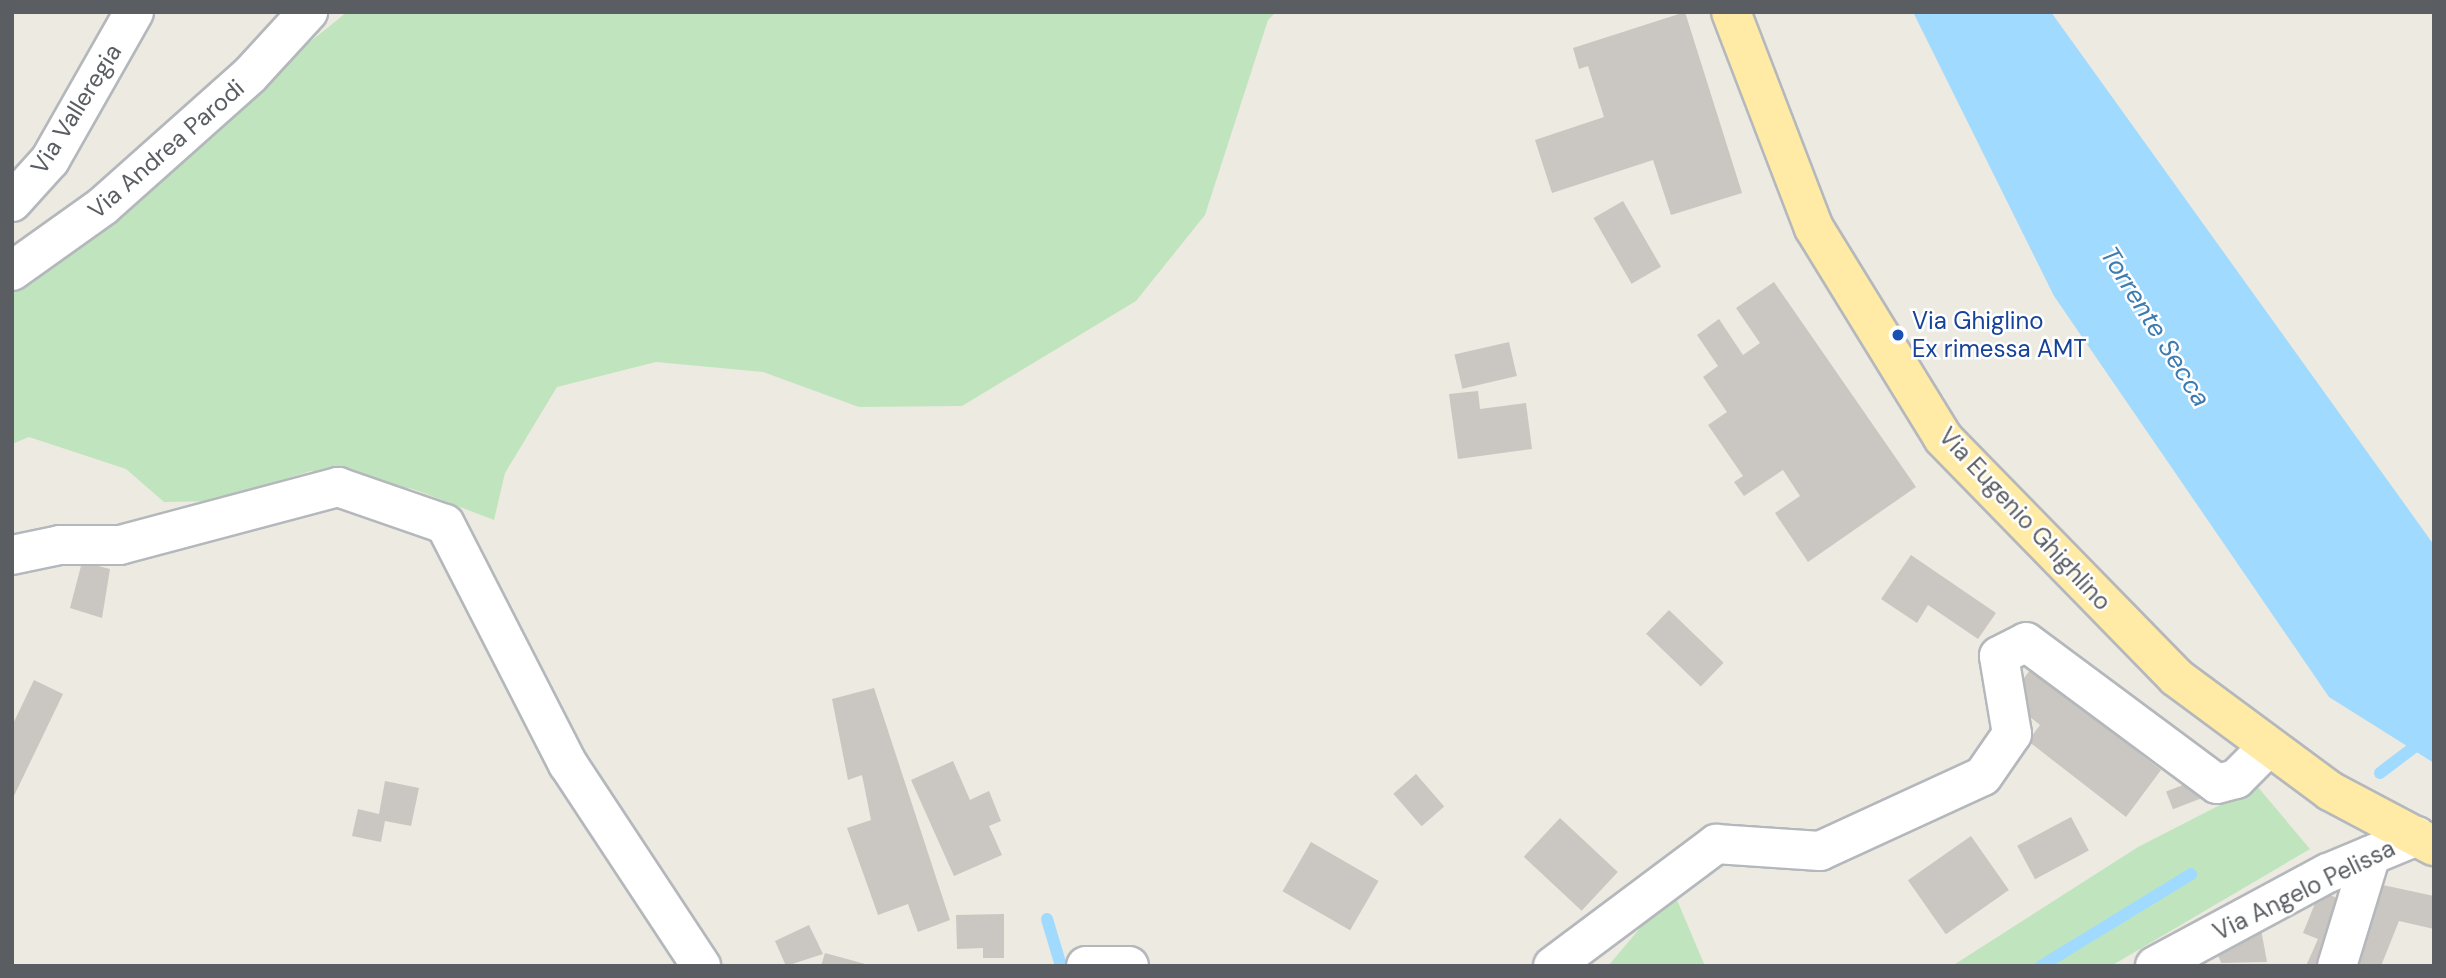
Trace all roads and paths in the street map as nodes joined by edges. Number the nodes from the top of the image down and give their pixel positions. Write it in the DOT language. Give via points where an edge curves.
graph roads {
  1 [pos="134,12"];
  2 [pos="307,12"];
  3 [pos="1731,12"];
  4 [pos="12,202"];
  5 [pos="12,271"];
  6 [pos="12,555"];
  7 [pos="2266,749"];
  8 [pos="2425,841"];
  9 [pos="2371,855"];
  10 [pos="701,966"];
  11 [pos="1086,966"];
  12 [pos="1129,966"];
  13 [pos="1553,966"];
  14 [pos="2155,966"];
  15 [pos="2337,966"];
  1 -- 4 [label="street, Via Valleregia" via="50,160"];
  2 -- 5 [label="street, Via Andrea Parodi" via="250,75 103,206"];
  3 -- 7 [label="main road, Via Eugenio Ghighlino" via="1814,228 1943,438 2176,677"];
  6 -- 10 [label="street" via="60,545 120,545 338,487 445,524 568,764"];
  7 -- 8 [label="main road, Via Eugenio Ghighlino"];
  7 -- 13 [label="street" via="2236,779 2217,784 2026,642 1999,656 2012,734 1983,776 1820,850 1716,844"];
  8 -- 9 [label="street, Via Angelo Pelissa"];
  9 -- 14 [label="street, Via Angelo Pelissa"];
  9 -- 15 [label="street"];
  11 -- 12 [label="street"];
}
